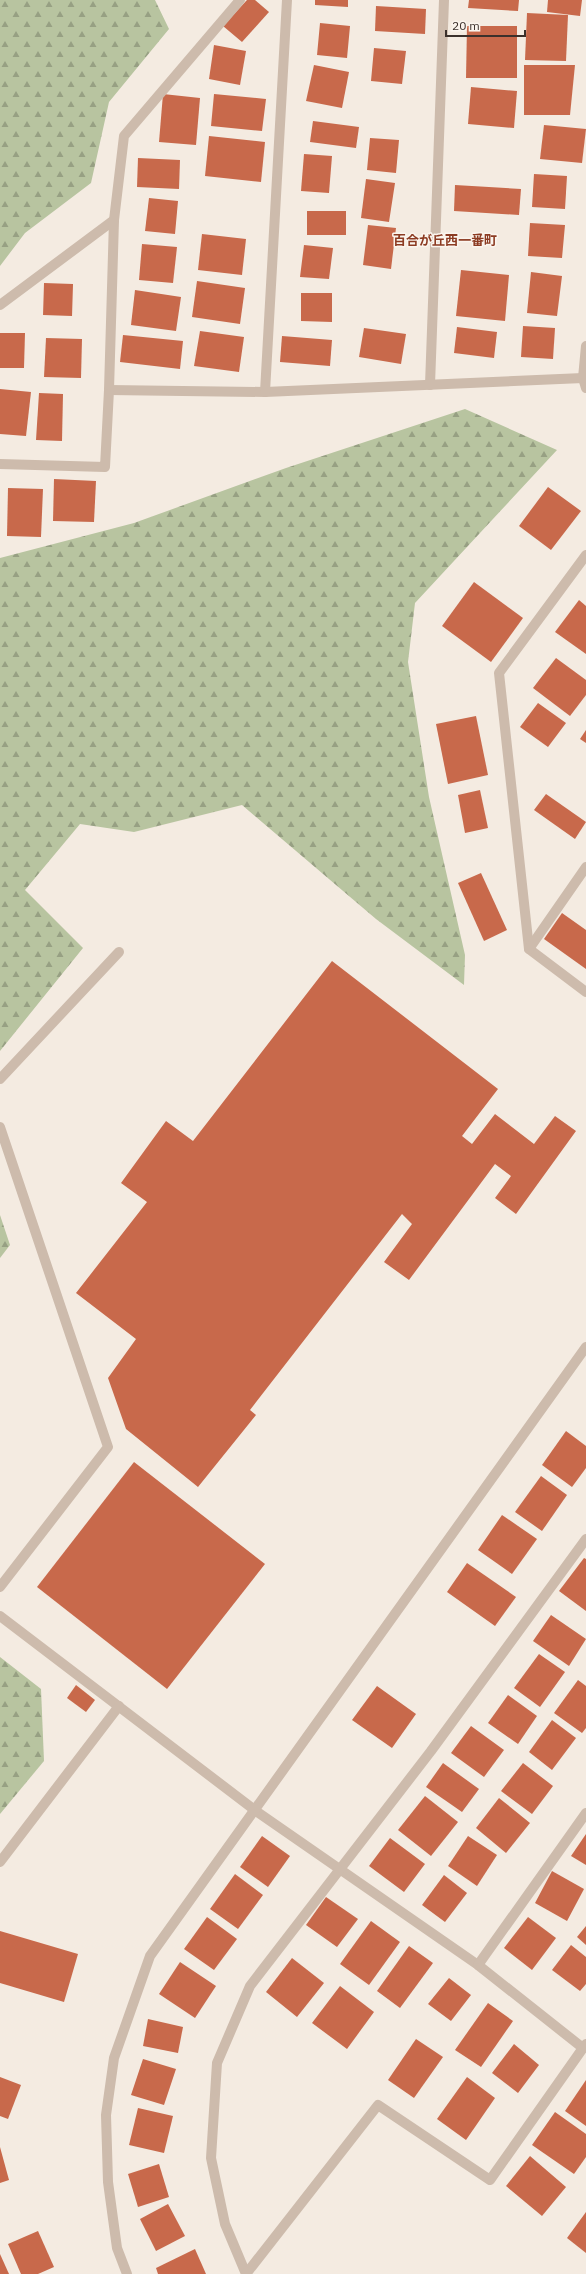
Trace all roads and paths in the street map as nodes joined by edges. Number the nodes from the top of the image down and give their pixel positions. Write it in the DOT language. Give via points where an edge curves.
graph roads {
  1 [pos="240,0"];
  2 [pos="287,0"];
  3 [pos="444,0"];
  4 [pos="114,220"];
  5 [pos="0,305"];
  6 [pos="586,346"];
  7 [pos="585,383"];
  8 [pos="430,385"];
  9 [pos="109,390"];
  10 [pos="265,392"];
  11 [pos="0,464"];
  12 [pos="586,555"];
  13 [pos="586,867"];
  14 [pos="529,949"];
  15 [pos="119,952"];
  16 [pos="586,992"];
  17 [pos="0,1079"];
  18 [pos="0,1127"];
  19 [pos="586,1347"];
  20 [pos="586,1539"];
  21 [pos="0,1587"];
  22 [pos="0,1616"];
  23 [pos="118,1706"];
  24 [pos="256,1812"];
  25 [pos="586,1813"];
  26 [pos="0,1862"];
  27 [pos="340,1868"];
  28 [pos="478,1965"];
  29 [pos="584,2046"];
  30 [pos="127,2274"];
  31 [pos="246,2274"];
  1 -- 4 [label="street" via="124,136"];
  2 -- 10 [label="street"];
  3 -- 8 [label="street"];
  4 -- 5 [label="street"];
  4 -- 9 [label="street"];
  6 -- 7 [label="street"];
  7 -- 8 [label="street"];
  8 -- 10 [label="street"];
  9 -- 10 [label="street"];
  9 -- 11 [label="street" via="105,467"];
  12 -- 14 [label="street" via="499,673"];
  13 -- 14 [label="street"];
  14 -- 16 [label="street"];
  15 -- 17 [label="street"];
  18 -- 21 [label="street" via="108,1447"];
  19 -- 24 [label="street"];
  20 -- 27 [label="street" via="432,1751"];
  22 -- 23 [label="street"];
  23 -- 24 [label="street"];
  23 -- 26 [label="street"];
  24 -- 27 [label="street"];
  24 -- 30 [label="street" via="150,1956 114,2058 106,2115 108,2182 117,2248"];
  25 -- 28 [label="street"];
  27 -- 28 [label="street"];
  27 -- 31 [label="street" via="250,1986 217,2063 210,2158 225,2224"];
  28 -- 29 [label="street"];
  29 -- 31 [label="street" via="490,2180 378,2105"];
}
